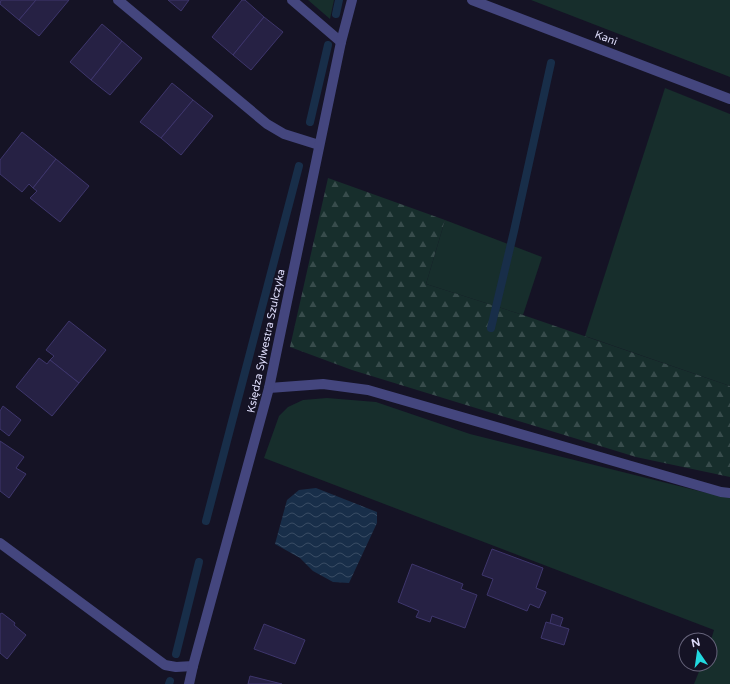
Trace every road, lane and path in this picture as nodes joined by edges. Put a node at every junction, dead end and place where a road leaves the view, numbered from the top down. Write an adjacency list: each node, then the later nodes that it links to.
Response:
1 (118, 0): 7 (street)
2 (292, 0): 5 (street)
3 (352, 0): 5 (street, Księdza Sylwestra Szulczyka)
4 (472, 0): 6 (street, Kani)
5 (341, 42): 7 (street, Księdza Sylwestra Szulczyka)
6 (730, 99)
7 (320, 145): 8 (street, Księdza Sylwestra Szulczyka)
8 (269, 388): 9 (street); 11 (street, Księdza Sylwestra Szulczyka)
9 (730, 493)
10 (0, 543): 11 (street)
11 (193, 666): 12 (street, Księdza Sylwestra Szulczyka)
12 (189, 684)

